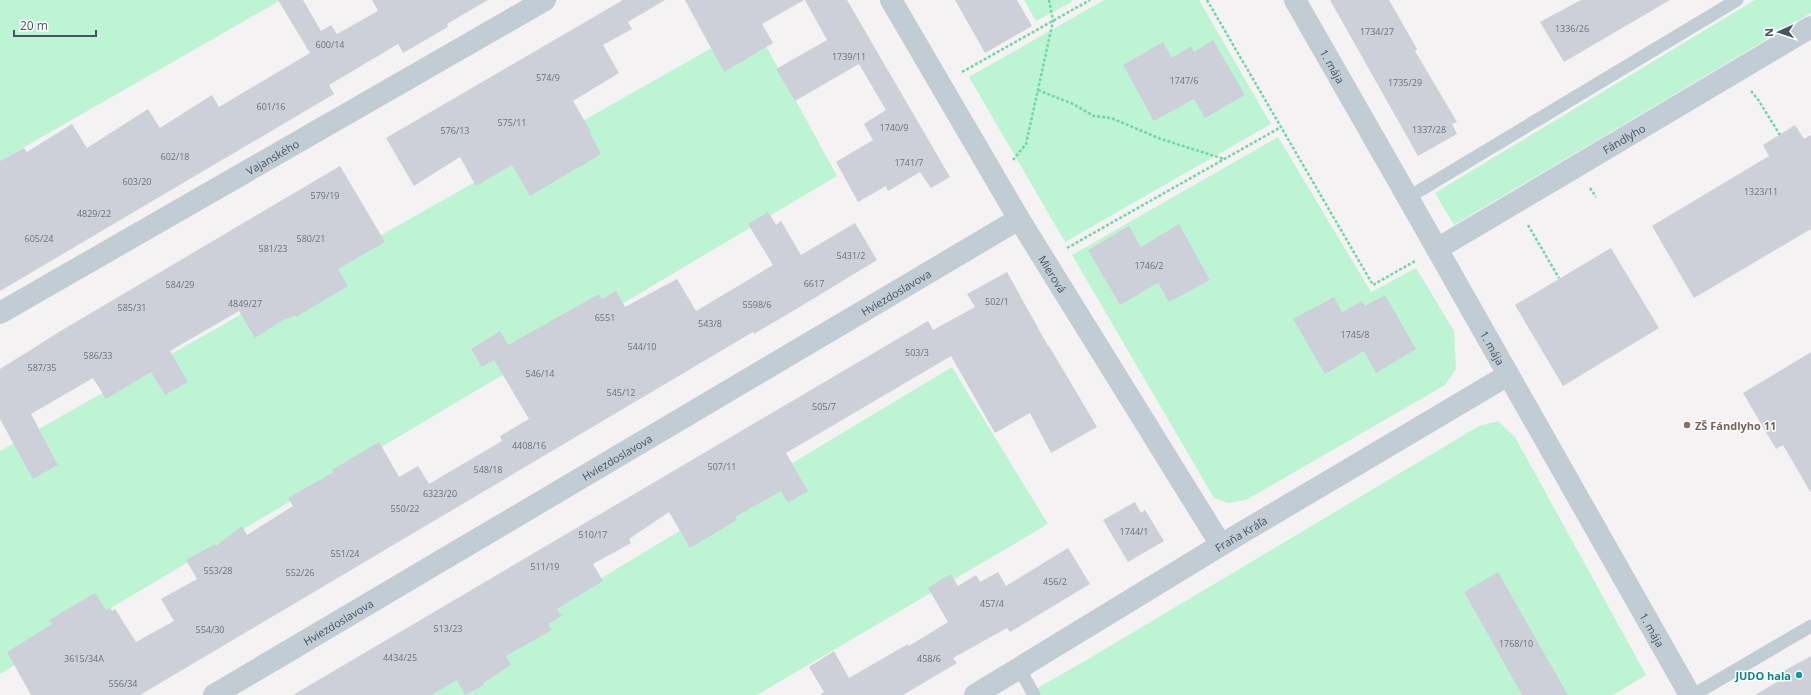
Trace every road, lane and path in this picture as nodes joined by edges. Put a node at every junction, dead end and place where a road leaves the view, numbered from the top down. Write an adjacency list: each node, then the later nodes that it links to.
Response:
1 (545, 0): 27 (street, Vajanského)
2 (891, 0): 12 (street, Mierová)
3 (1049, 0): 10 (path)
4 (1081, 0): 9 (path)
5 (1090, 0): 9 (path)
6 (1207, 0): 15 (path)
7 (1295, 0): 20 (street, 1. mája)
8 (1737, 0): 20 (lane)
9 (1084, 4): 10 (path)
10 (1053, 21): 12 (path); 13 (path)
11 (1811, 27): 25 (street, Fándlyho)
12 (940, 84): 22 (street, Mierová)
13 (1038, 90): 17 (path); 18 (path)
14 (1751, 90): 16 (path)
15 (1281, 127): 17 (path); 25 (path)
16 (1780, 135)
17 (1224, 159): 24 (path)
18 (1010, 164)
19 (1589, 186): 21 (path)
20 (1409, 197): 25 (street, 1. mája)
21 (1596, 197)
22 (1019, 219): 29 (street, Mierová); 32 (street, Hviezdoslavova)
23 (1527, 222): 26 (path)
24 (1062, 252)
25 (1429, 253): 28 (street, 1. mája)
26 (1560, 278)
27 (0, 313)
28 (1508, 376): 29 (street, Fraňa Kráľa); 35 (street, 1. mája)
29 (1221, 545): 31 (street, Fraňa Kráľa)
30 (1811, 626): 35 (lane)
31 (1019, 668): 33 (street, Fraňa Kráľa); 34 (lane)
32 (214, 695)
33 (975, 695)
34 (1034, 695)
35 (1691, 695)

